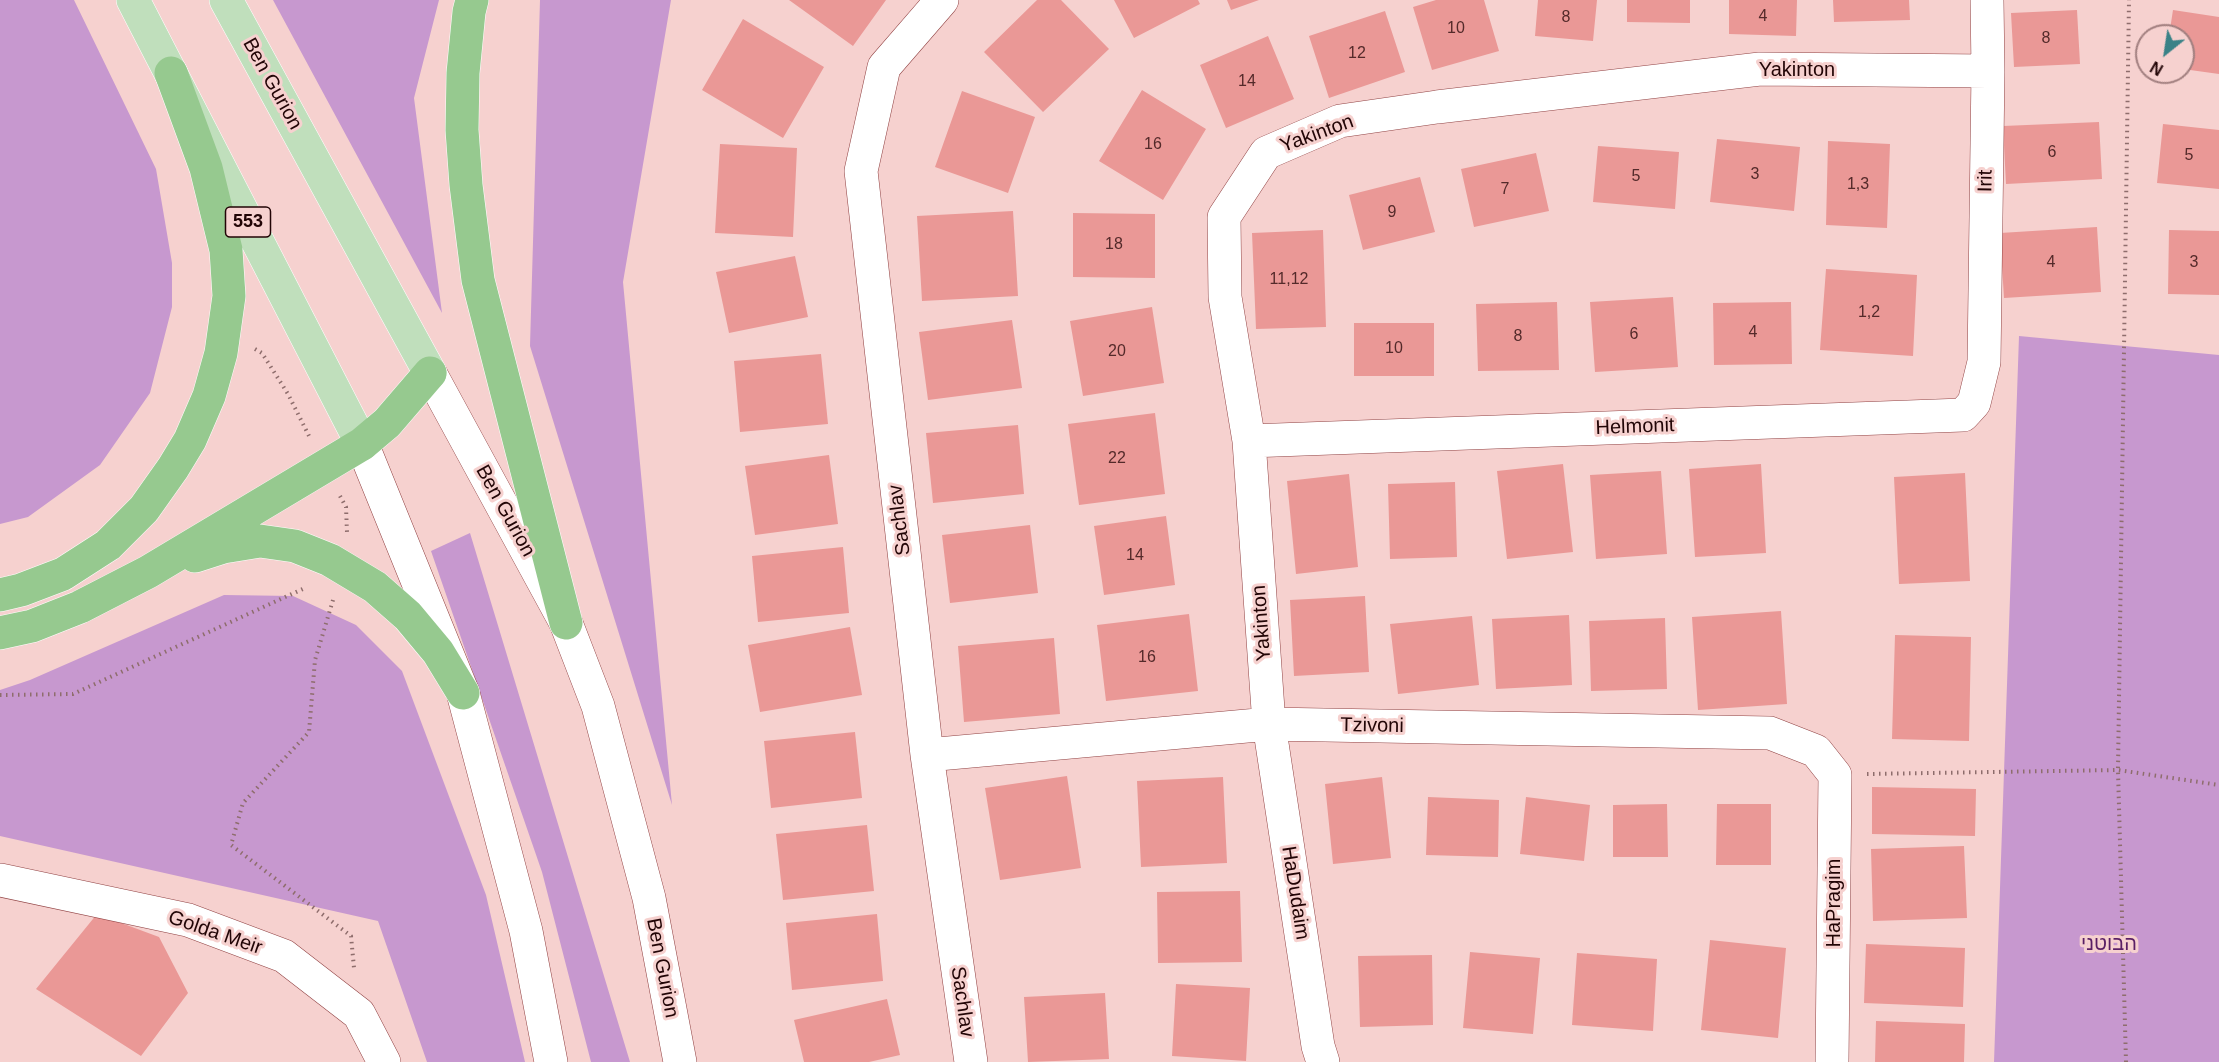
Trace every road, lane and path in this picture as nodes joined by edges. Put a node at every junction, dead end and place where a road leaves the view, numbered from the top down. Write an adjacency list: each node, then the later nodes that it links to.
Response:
1 (133, 0): 8 (main road, 553)
2 (226, 0): 11 (main road, Ben Gurion)
3 (472, 0): 18 (highway)
4 (942, 0): 23 (street, Sachlav)
5 (1987, 0): 7 (street, Irit)
6 (2128, 0): 25 (path)
7 (1988, 71): 10 (street, Irit); 12 (street, Yakinton)
8 (171, 73): 9 (highway); 13 (main road, 553)
9 (223, 334): 14 (path); 17 (highway)
10 (1984, 362): 12 (street, Helmonit)
11 (430, 373): 13 (highway); 18 (street, Ben Gurion)
12 (1249, 441): 22 (street, Yakinton)
13 (362, 444): 14 (highway); 20 (street)
14 (325, 466): 15 (highway); 16 (path)
15 (148, 572): 16 (highway); 19 (highway)
16 (342, 582): 20 (highway); 21 (path); 28 (path)
17 (0, 595)
18 (566, 623): 31 (street, Ben Gurion)
19 (0, 633)
20 (463, 693): 30 (street)
21 (0, 695)
22 (1269, 724): 23 (street, Tzivoni); 24 (street, Tzivoni); 33 (street, HaDudaim)
23 (927, 755): 32 (street, Sachlav)
24 (1825, 763): 25 (path); 34 (street, HaPragim)
25 (2118, 770): 26 (path); 35 (path)
26 (2219, 785)
27 (0, 880): 28 (street, Golda Meir)
28 (358, 1014): 29 (street, Golda Meir)
29 (384, 1062)
30 (551, 1062)
31 (680, 1062)
32 (971, 1062)
33 (1323, 1062)
34 (1832, 1062)
35 (2126, 1062)

